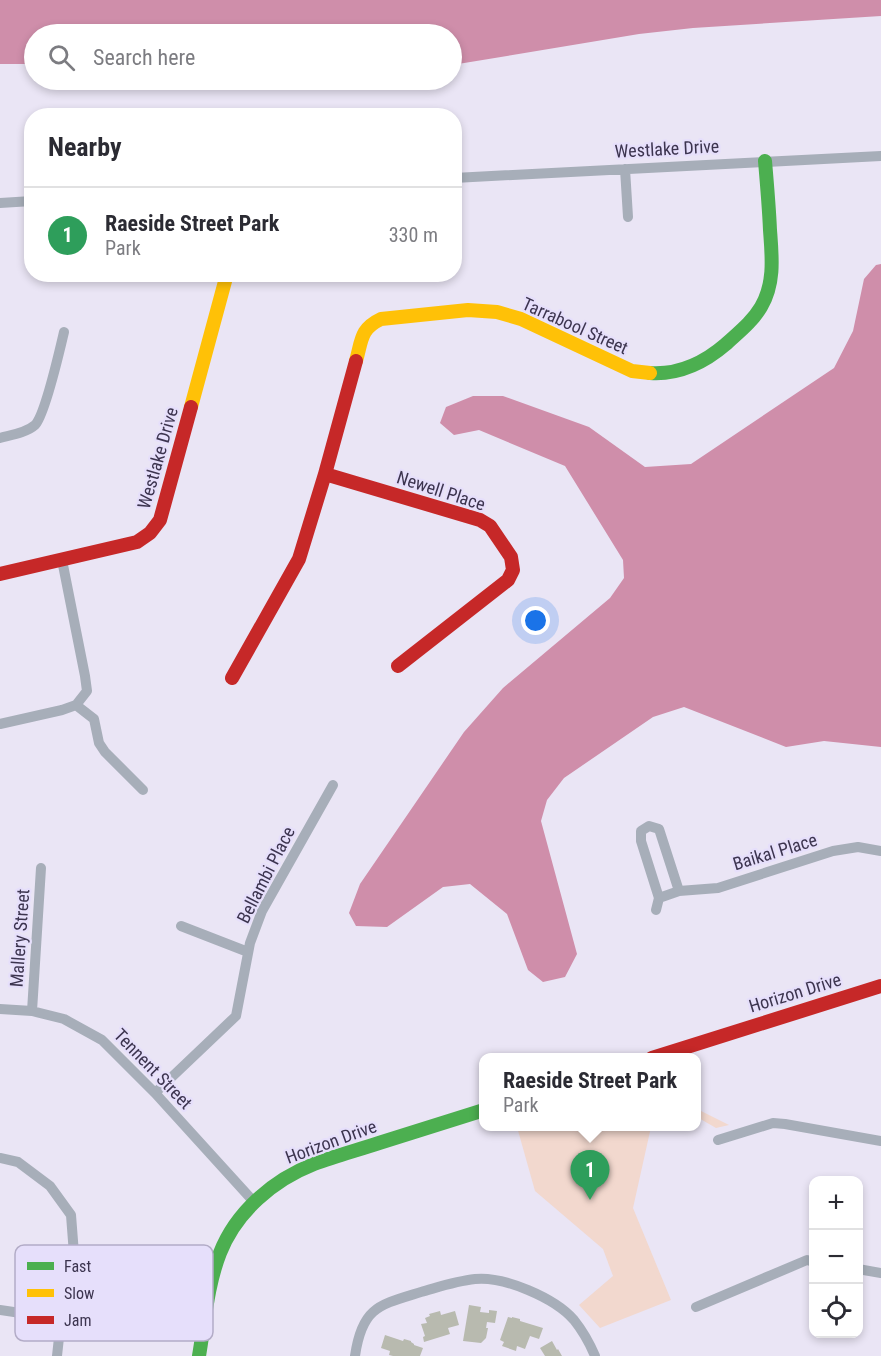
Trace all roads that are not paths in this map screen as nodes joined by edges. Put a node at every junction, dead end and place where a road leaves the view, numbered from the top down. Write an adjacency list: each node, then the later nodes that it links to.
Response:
1 (881, 156): 2 (street, Westlake Drive)
2 (765, 161): 3 (street, Westlake Drive); 11 (street, Tarrabool Street)
3 (625, 169): 4 (street, Westlake Drive); 7 (street)
4 (462, 178)
5 (24, 202): 6 (street)
6 (0, 203)
7 (628, 217)
8 (226, 282): 12 (street, Westlake Drive)
9 (64, 332): 10 (street)
10 (0, 438)
11 (325, 474): 14 (street, Newell Place); 15 (street, Tarrabool Street)
12 (62, 560): 13 (street, Westlake Drive); 16 (street)
13 (0, 574)
14 (398, 666)
15 (232, 678)
16 (76, 705): 17 (street); 19 (street)
17 (0, 724)
18 (333, 785): 26 (street, Bellambi Place)
19 (143, 790)
20 (881, 851): 22 (street, Baikal Place)
21 (41, 868): 29 (street, Mallery Street)
22 (679, 891): 23 (street, Baikal Place); 23 (street)
23 (659, 898): 24 (street)
24 (656, 910)
25 (181, 926): 26 (street)
26 (248, 952): 31 (street, Bellambi Place)
27 (881, 986): 30 (street, Horizon Drive)
28 (0, 1009): 29 (street, Tennent Street)
29 (32, 1011): 31 (street, Tennent Street)
30 (668, 1053)
31 (155, 1093): 36 (street, Tennent Street)
32 (479, 1111): 36 (street, Horizon Drive)
33 (717, 1140): 34 (street)
34 (881, 1141)
35 (0, 1158): 37 (street)
36 (254, 1201): 41 (street, Horizon Drive)
37 (73, 1245)
38 (809, 1261): 42 (street)
39 (863, 1270): 40 (street)
40 (881, 1273)
41 (213, 1277)
42 (696, 1306)
43 (0, 1310): 44 (street)
44 (15, 1312)
45 (59, 1341): 47 (street)
46 (201, 1341): 48 (street, Horizon Drive)
47 (57, 1356)
48 (199, 1356)
49 (356, 1356): 50 (street)
50 (595, 1356)

